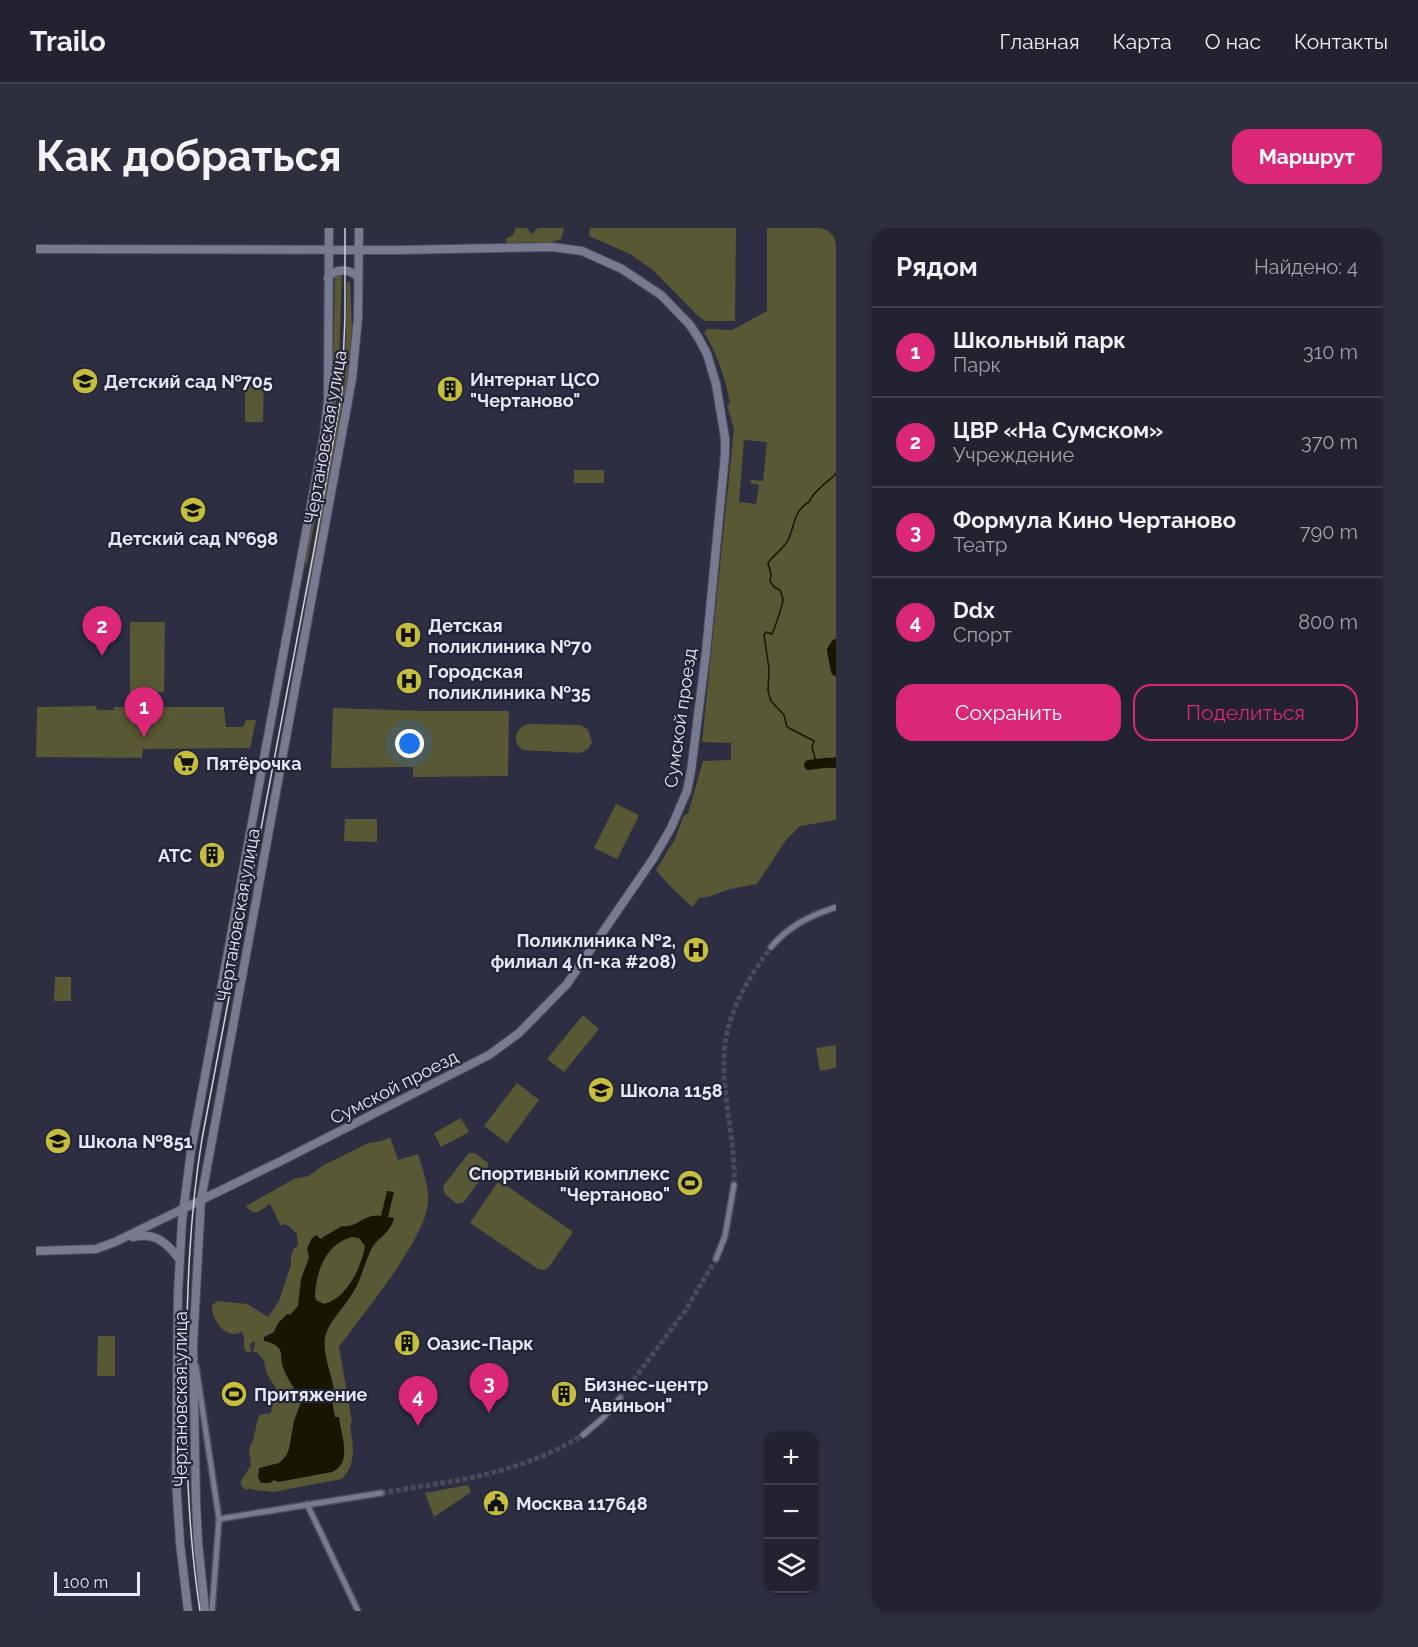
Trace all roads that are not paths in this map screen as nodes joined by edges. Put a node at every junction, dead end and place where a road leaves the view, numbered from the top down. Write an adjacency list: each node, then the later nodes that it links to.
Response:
1 (329, 228): 4 (main road, Чертановская улица)
2 (359, 228): 5 (main road, Чертановская улица)
3 (36, 249): 4 (main road, Сумской проезд)
4 (328, 250): 5 (main road, Сумской проезд); 7 (main road, Чертановская улица)
5 (359, 250): 6 (main road, Чертановская улица); 15 (main road, Сумской проезд)
6 (358, 277): 7 (main road); 9 (main road, Чертановская улица)
7 (328, 278): 8 (main road, Чертановская улица)
8 (271, 719): 9 (main road); 10 (main road, Чертановская улица)
9 (288, 723): 11 (main road, Чертановская улица)
10 (265, 749): 11 (main road); 16 (main road, Чертановская улица)
11 (282, 756): 15 (main road, Чертановская улица)
12 (836, 907): 13 (street)
13 (771, 947)
14 (734, 1185): 19 (street)
15 (201, 1200): 16 (main road, Сумской проезд); 21 (main road, Чертановская улица)
16 (183, 1209): 17 (main road, Сумской проезд); 20 (main road, Чертановская улица)
17 (115, 1242): 18 (main road, Сумской проезд); 20 (main road)
18 (36, 1251)
19 (716, 1259)
20 (180, 1261): 21 (main road, Чертановская улица)
21 (187, 1339): 26 (street); 27 (main road, Чертановская улица); 28 (main road, Чертановская улица)
22 (620, 1398): 23 (street)
23 (583, 1435)
24 (381, 1492): 25 (street)
25 (307, 1504): 26 (street); 30 (street)
26 (219, 1519): 29 (street)
27 (188, 1611)
28 (205, 1611)
29 (212, 1611)
30 (358, 1611)

